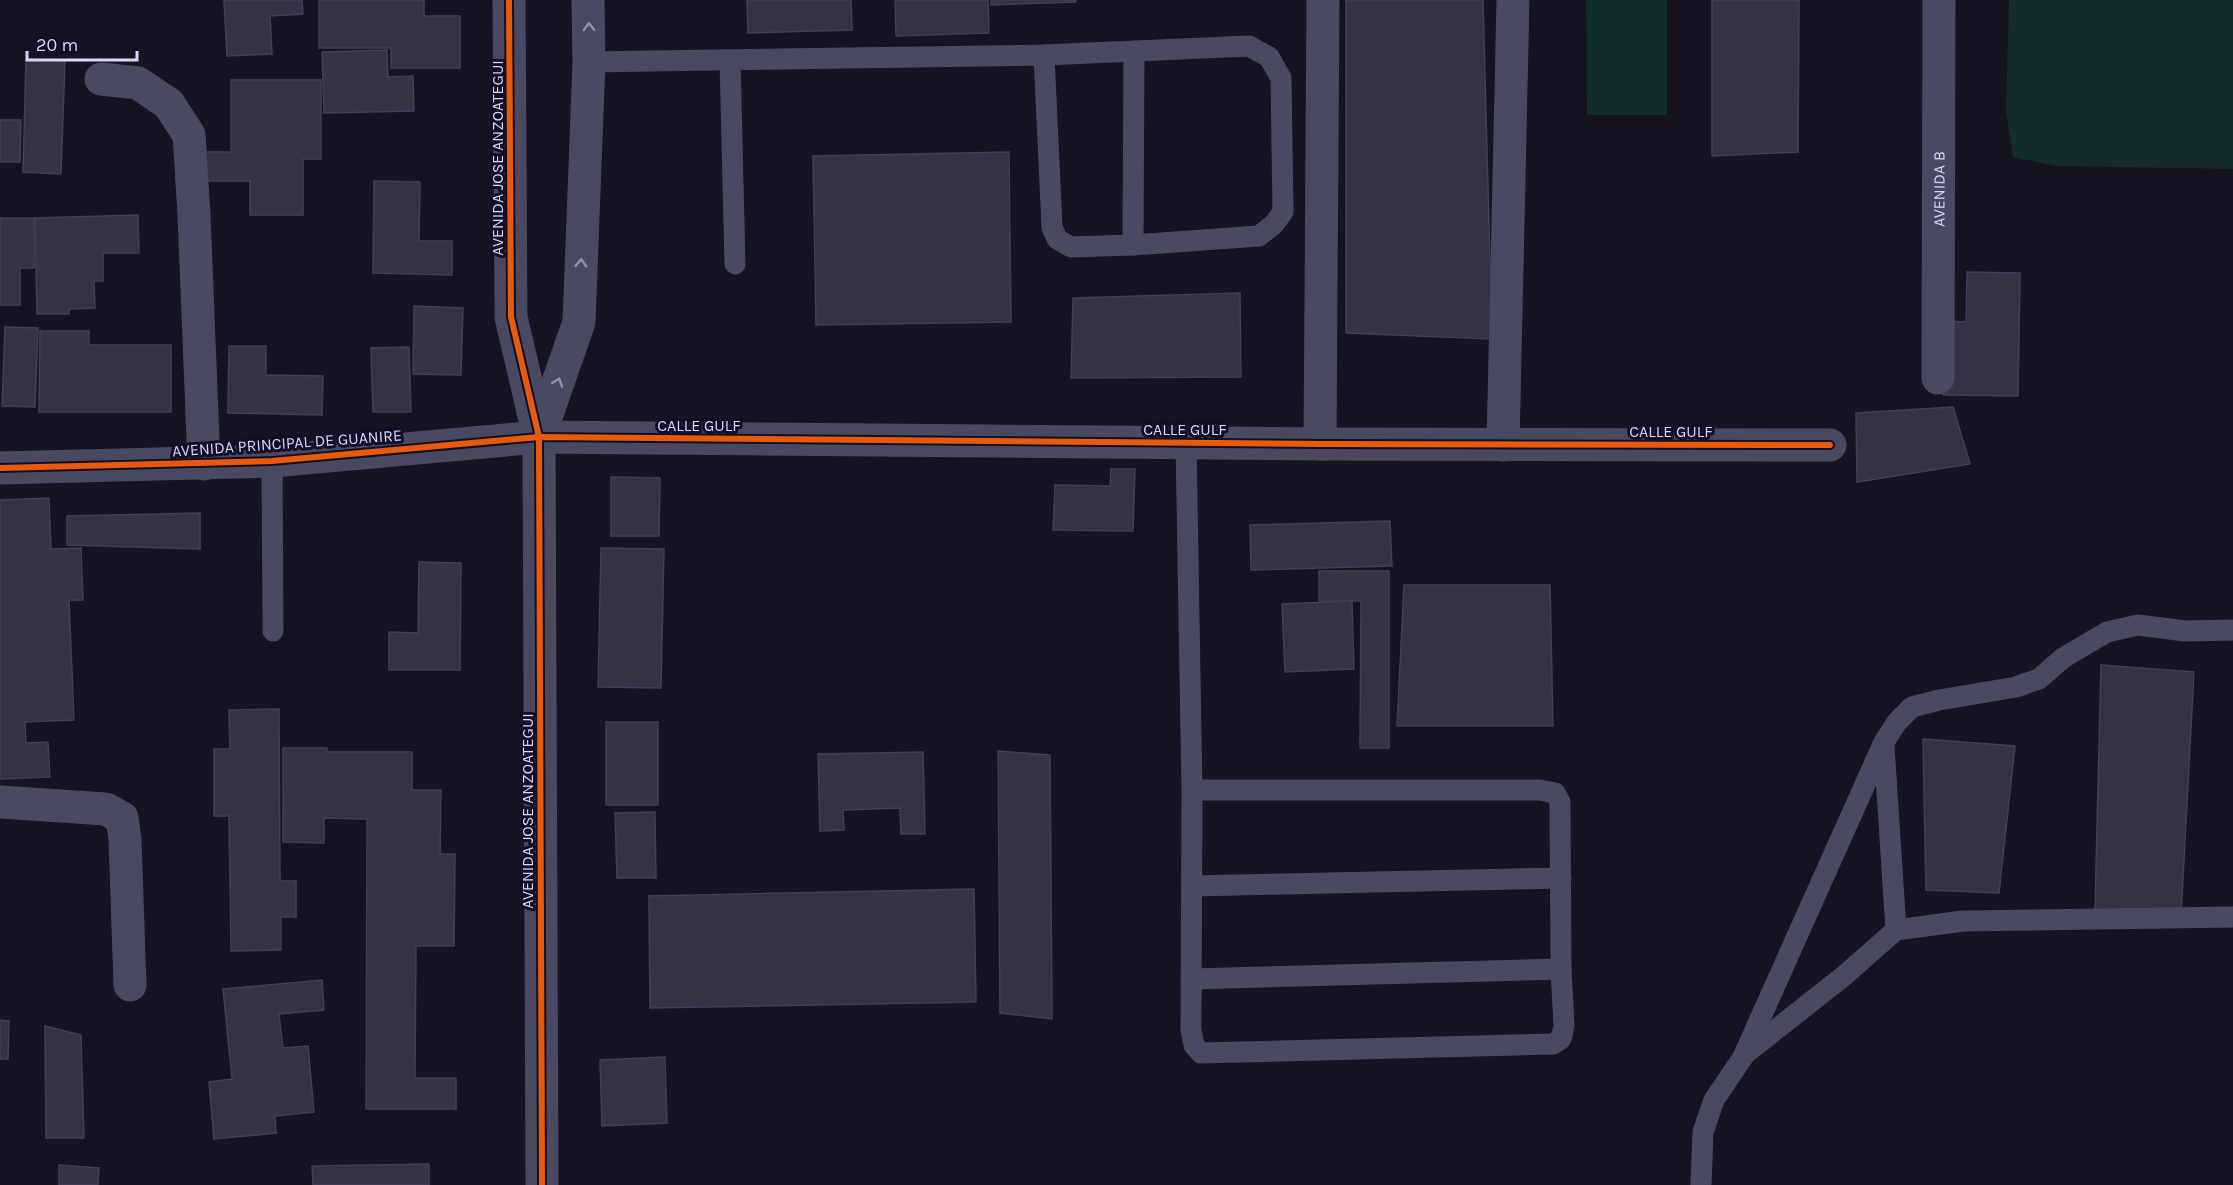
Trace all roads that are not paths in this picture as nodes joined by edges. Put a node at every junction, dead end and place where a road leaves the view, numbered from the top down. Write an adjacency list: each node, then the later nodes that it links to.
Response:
1 (509, 0): 14 (street, AVENIDA JOSE ANZOATEGUI)
2 (588, 0): 9 (street, one-way to 2)
3 (1323, 0): 16 (street)
4 (1513, 0): 17 (street)
5 (1939, 0): 13 (street, AVENIDA B)
6 (1134, 51): 7 (lane); 11 (lane); 11 (lane)
7 (1044, 55): 8 (lane); 11 (lane)
8 (730, 60): 9 (lane); 12 (lane)
9 (589, 62): 14 (street, one-way to 9)
10 (101, 79): 20 (street)
11 (1133, 245)
12 (735, 264)
13 (1938, 378)
14 (539, 437): 15 (street, CALLE GULF); 19 (street, AVENIDA PRINCIPAL DE GUANIRE); 35 (street, AVENIDA JOSE ANZOATEGUI)
15 (1186, 443): 16 (street, CALLE GULF); 25 (lane)
16 (1320, 444): 17 (street, CALLE GULF)
17 (1503, 445): 18 (street, CALLE GULF)
18 (1830, 445)
19 (272, 461): 20 (street, AVENIDA PRINCIPAL DE GUANIRE); 23 (lane)
20 (204, 464): 21 (street, AVENIDA PRINCIPAL DE GUANIRE)
21 (0, 468)
22 (2233, 630): 24 (lane)
23 (273, 631)
24 (1884, 742): 30 (lane); 34 (lane)
25 (1192, 790): 27 (lane); 28 (lane)
26 (0, 802): 33 (street)
27 (1561, 878): 28 (lane); 31 (lane)
28 (1192, 886): 32 (lane)
29 (2233, 917): 30 (lane)
30 (1896, 930): 34 (lane)
31 (1561, 969): 32 (lane); 32 (lane)
32 (1191, 979)
33 (130, 985)
34 (1743, 1057): 36 (lane)
35 (542, 1185)
36 (1701, 1185)

